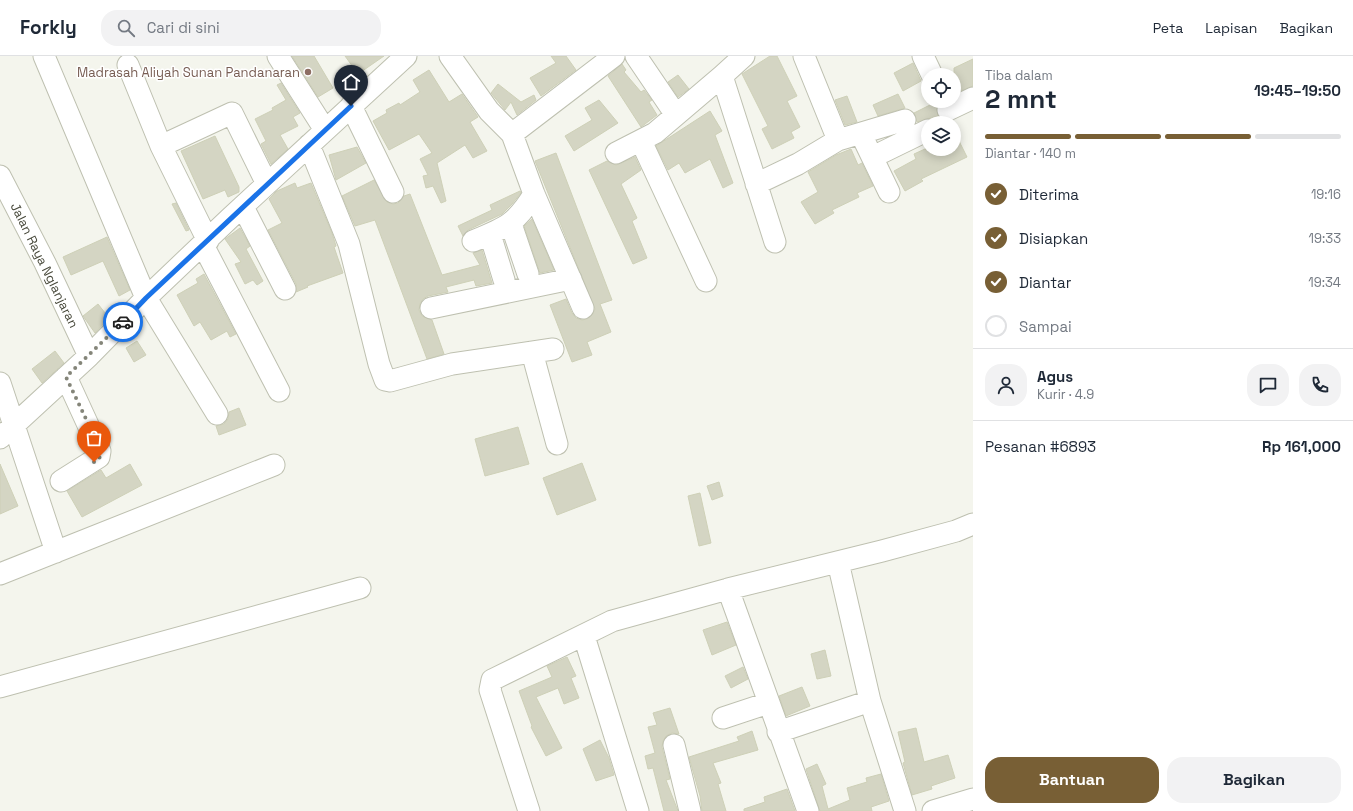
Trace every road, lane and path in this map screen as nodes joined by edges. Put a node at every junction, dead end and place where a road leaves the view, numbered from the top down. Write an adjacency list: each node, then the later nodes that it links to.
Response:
1 (44, 56): 43 (street)
2 (278, 56): 18 (street)
3 (450, 56): 20 (street)
4 (614, 56): 20 (street)
5 (636, 56): 16 (street)
6 (744, 56): 12 (street)
7 (804, 56): 23 (street)
8 (923, 56): 11 (street)
9 (395, 60): 14 (street)
10 (128, 65): 25 (street)
11 (929, 68)
12 (722, 76): 16 (street); 30 (street)
13 (973, 98): 15 (street)
14 (351, 106): 18 (street); 31 (street)
15 (945, 111)
16 (676, 115): 22 (street)
17 (905, 120): 21 (street)
18 (326, 130): 24 (street)
19 (921, 133): 26 (street)
20 (512, 134): 33 (street)
21 (861, 134): 23 (street); 32 (street)
22 (641, 140): 27 (street); 41 (street)
23 (838, 140): 30 (street)
24 (309, 145): 29 (street); 47 (street)
25 (161, 146): 29 (street); 37 (street)
26 (883, 152)
27 (616, 153)
28 (0, 176): 48 (street, Jalan Raya Nglanjaran)
29 (267, 184): 34 (street)
30 (756, 184): 36 (street)
31 (393, 192)
32 (889, 192)
33 (534, 194): 35 (street); 39 (street)
34 (243, 206): 37 (street); 42 (street)
35 (511, 224): 38 (street); 40 (street)
36 (775, 242)
37 (206, 243): 43 (street); 51 (street)
38 (528, 274)
39 (571, 279): 44 (street); 45 (street)
40 (504, 280)
41 (706, 281)
42 (285, 288)
43 (146, 298): 48 (street); 52 (street)
44 (431, 308)
45 (582, 308)
46 (553, 349): 47 (street)
47 (532, 352): 54 (street)
48 (89, 356): 49 (street)
49 (66, 377): 53 (street); 56 (street)
50 (0, 383): 53 (street)
51 (278, 391)
52 (217, 414)
53 (6, 432): 58 (street)
54 (557, 444)
55 (274, 465): 58 (street)
56 (61, 482)
57 (973, 524): 59 (street)
58 (56, 552): 60 (street)
59 (838, 562): 62 (street); 65 (street)
60 (0, 574)
61 (360, 588): 64 (street)
62 (728, 589): 63 (street); 66 (street)
63 (584, 636): 71 (street); 72 (street)
64 (0, 687)
65 (870, 701): 68 (street); 75 (street)
66 (768, 703): 67 (street); 68 (street)
67 (723, 718)
68 (778, 732): 74 (street)
69 (674, 745): 73 (street)
70 (973, 800): 76 (street)
71 (529, 811)
72 (638, 811)
73 (690, 811)
74 (808, 811)
75 (905, 811)
76 (933, 811)

